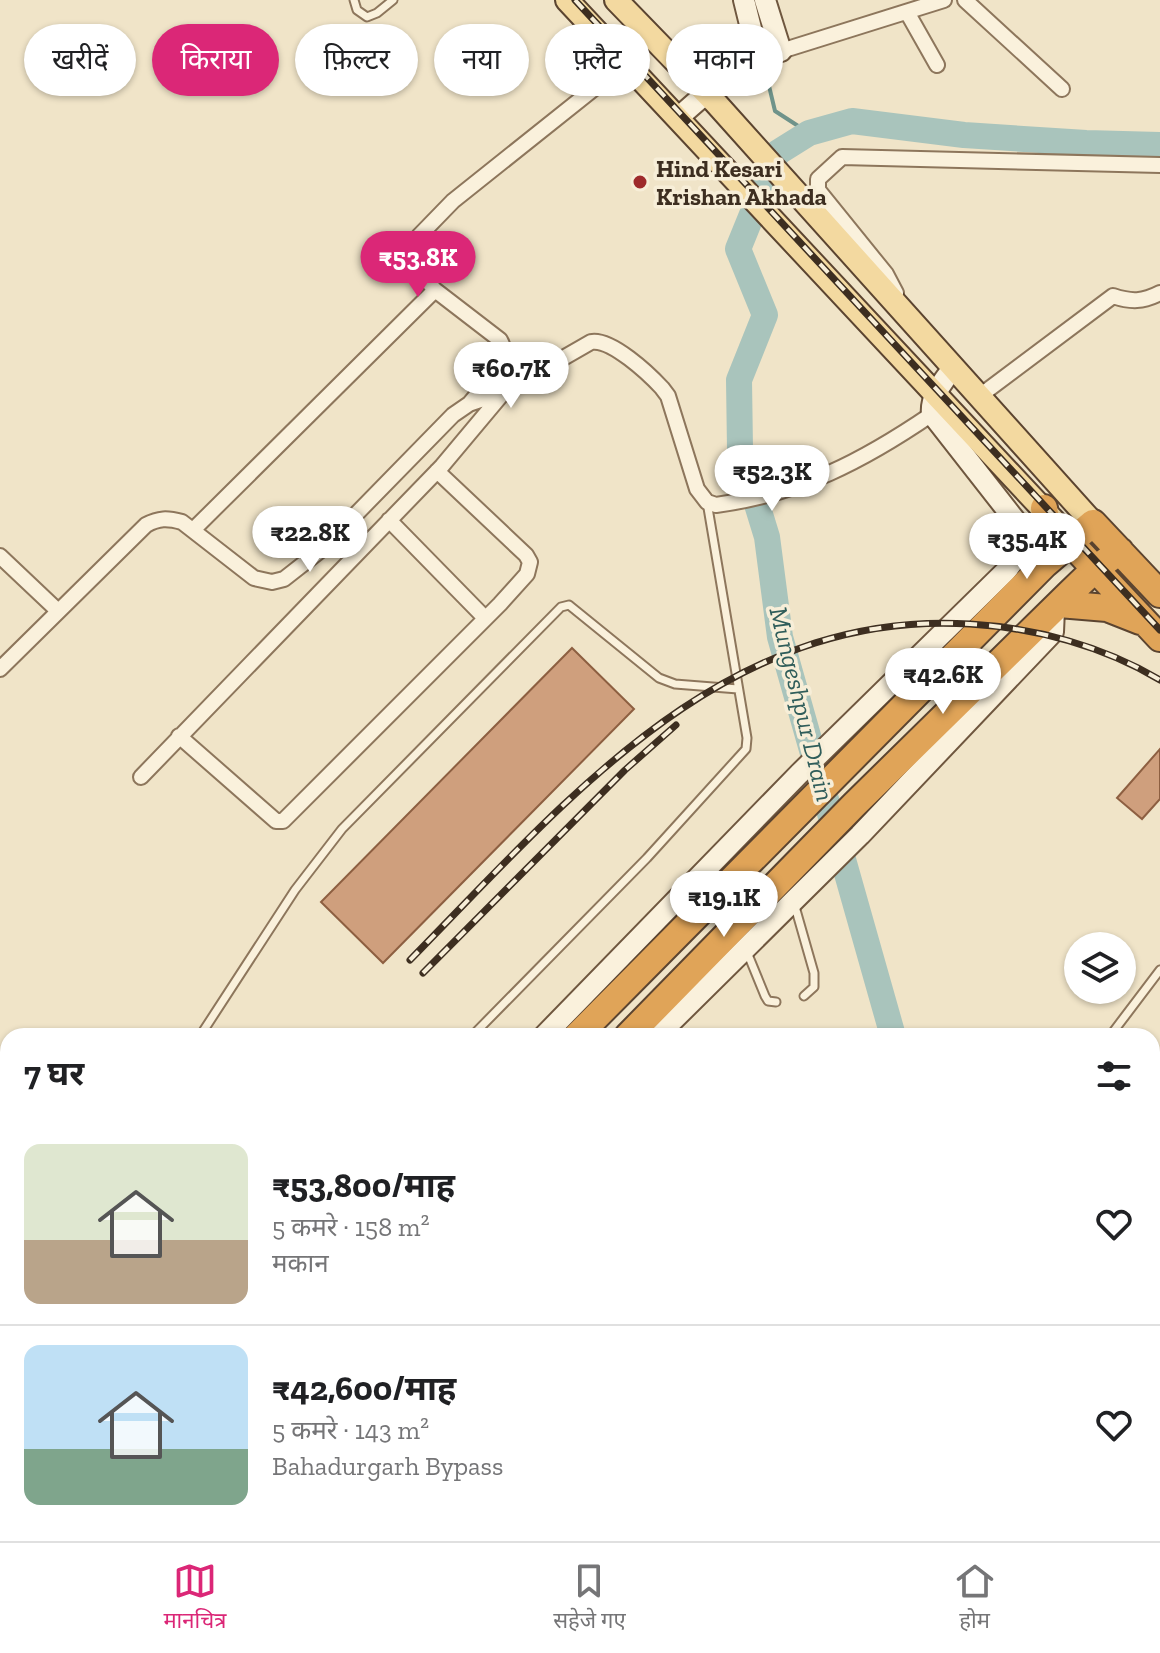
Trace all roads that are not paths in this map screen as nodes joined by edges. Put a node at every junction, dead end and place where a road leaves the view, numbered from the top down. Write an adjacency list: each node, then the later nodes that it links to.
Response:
1 (354, 0): 2 (lane)
2 (393, 0)
3 (567, 0): 10 (main road)
4 (616, 0): 18 (main road)
5 (744, 0): 11 (main road)
6 (765, 0): 12 (main road)
7 (944, 0): 9 (street)
8 (965, 0): 16 (street)
9 (907, 12): 13 (street); 14 (street)
10 (589, 24)
11 (756, 24)
12 (768, 24)
13 (783, 50)
14 (937, 65)
15 (650, 88): 19 (main road)
16 (1062, 89)
17 (585, 96): 21 (street)
18 (710, 97): 19 (main road); 23 (main road)
19 (680, 120): 28 (main road)
20 (1160, 165): 23 (street)
21 (435, 290): 27 (street); 34 (street)
22 (1160, 293): 26 (street)
23 (906, 313): 24 (main road)
24 (953, 368): 26 (main road); 28 (main road)
25 (504, 392): 27 (street); 29 (street); 30 (street)
26 (981, 395): 33 (main road)
27 (469, 404): 34 (street)
28 (934, 404): 30 (street); 31 (main road); 56 (main road)
29 (437, 471): 32 (street); 43 (street)
30 (707, 502): 46 (lane)
31 (1044, 508): 35 (main road); 38 (highway)
32 (389, 520): 43 (street); 47 (street)
33 (1093, 523): 35 (highway); 36 (highway)
34 (193, 530): 42 (street)
35 (1069, 541): 38 (highway); 39 (highway)
36 (1120, 551): 39 (highway); 40 (highway)
37 (0, 556): 42 (street)
38 (1045, 564): 57 (highway)
39 (1095, 569): 41 (highway); 44 (highway)
40 (1157, 591)
41 (1056, 606): 44 (highway); 49 (main road); 58 (highway)
42 (57, 610): 45 (street)
43 (485, 618): 47 (street)
44 (1153, 631)
45 (0, 669)
46 (738, 689): 54 (lane); 55 (lane)
47 (179, 736): 48 (street)
48 (141, 777)
49 (793, 901): 50 (main road); 52 (lane)
50 (745, 948): 53 (lane); 59 (main road)
51 (1160, 970): 60 (lane)
52 (804, 996)
53 (776, 1002)
54 (205, 1028)
55 (480, 1028)
56 (552, 1028)
57 (585, 1028)
58 (636, 1028)
59 (665, 1028)
60 (1116, 1028)

